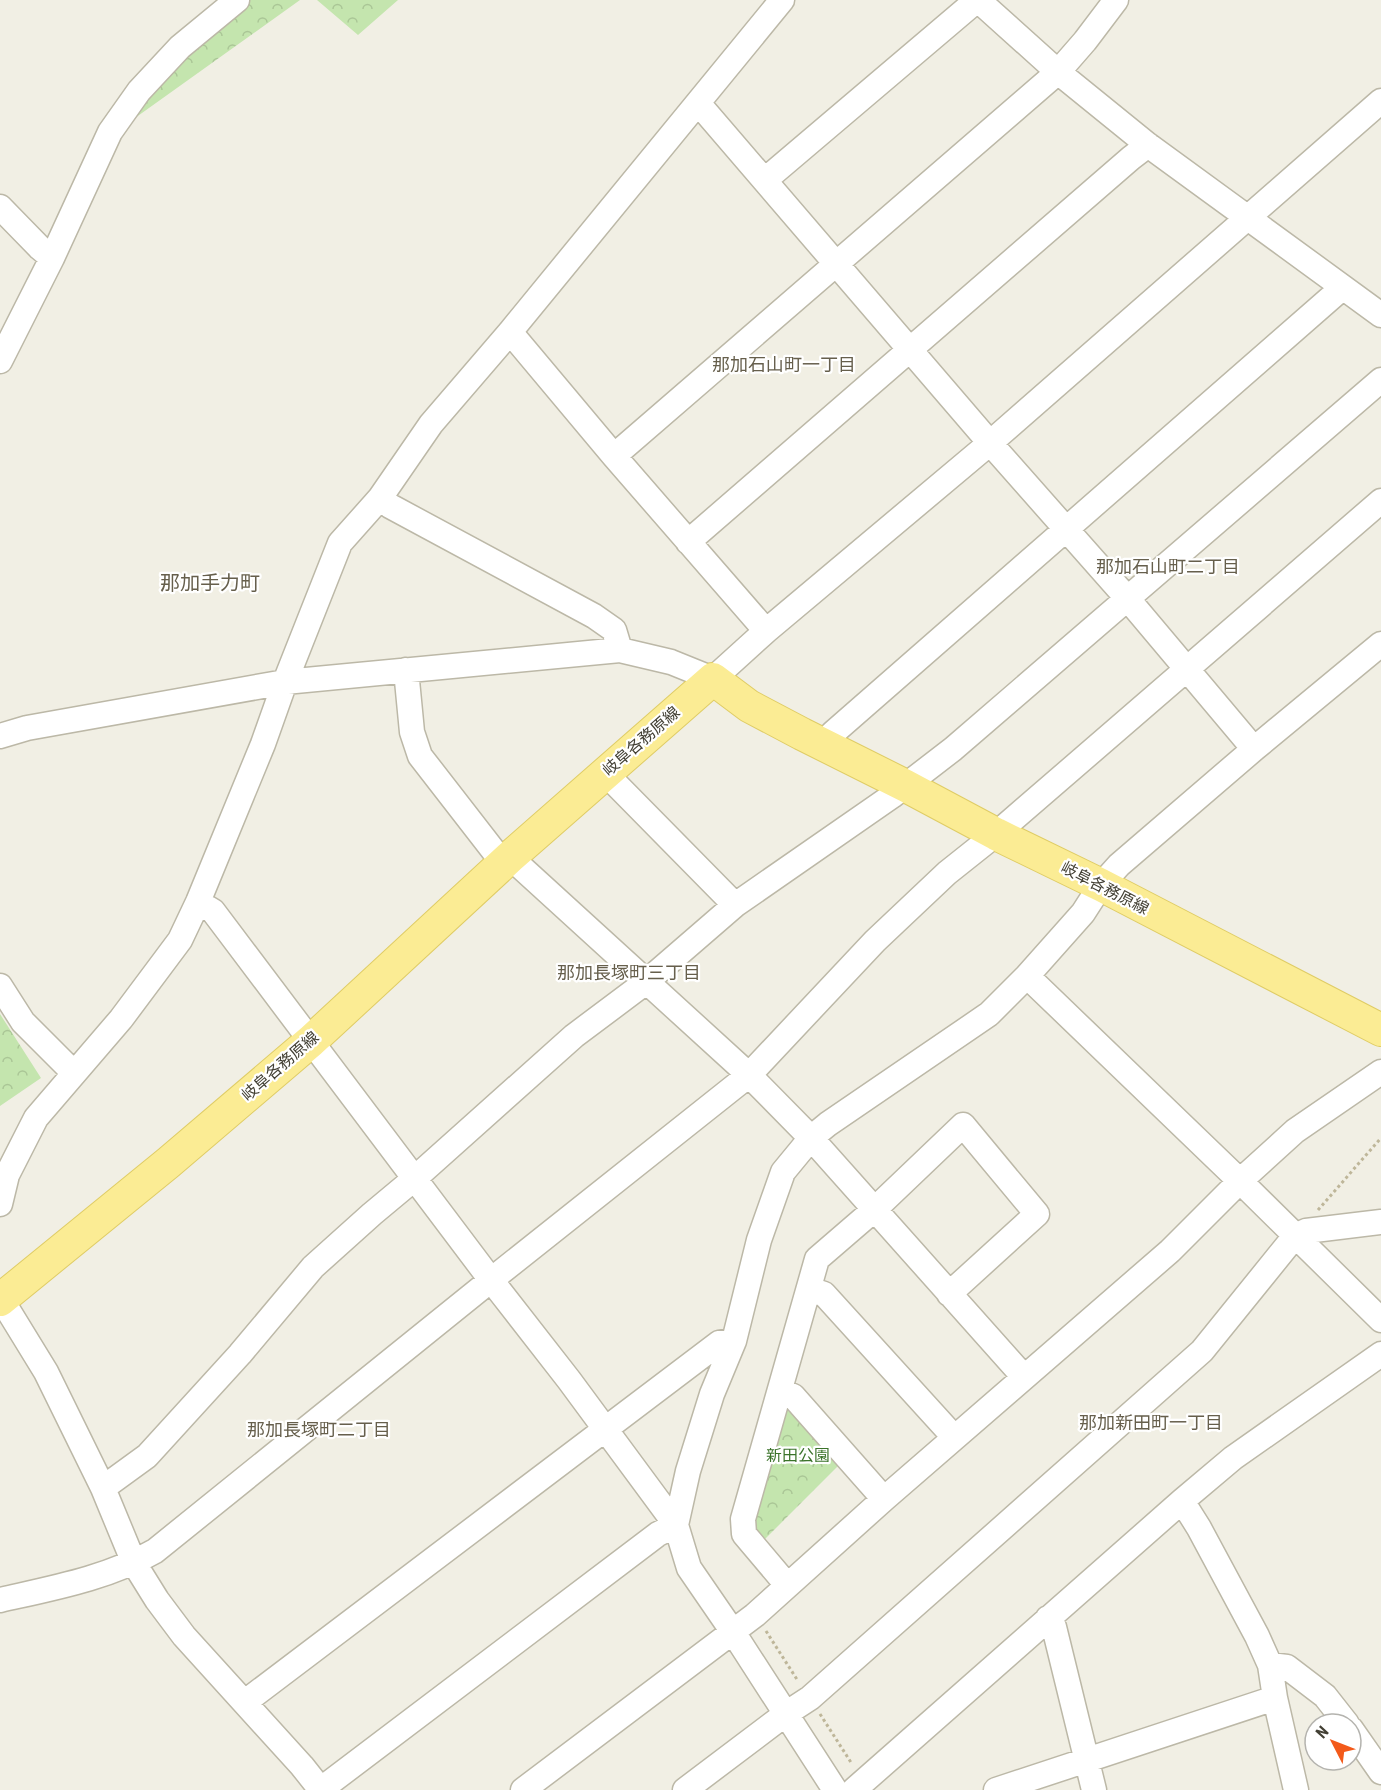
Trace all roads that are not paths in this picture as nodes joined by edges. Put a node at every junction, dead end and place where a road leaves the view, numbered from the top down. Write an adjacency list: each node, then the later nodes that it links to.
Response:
1 (237, 0): 12 (street)
2 (782, 0): 7 (street)
3 (977, 0): 5 (street); 9 (street)
4 (1116, 0): 5 (street)
5 (1058, 72): 8 (street); 13 (street)
6 (1381, 101): 11 (street)
7 (698, 103): 9 (street); 16 (street)
8 (1148, 145): 11 (street); 17 (street)
9 (765, 180): 13 (street)
10 (0, 207): 12 (street)
11 (1247, 218): 14 (street); 20 (street)
12 (52, 258): 18 (street)
13 (837, 264): 17 (street); 21 (street)
14 (1342, 288): 15 (street); 24 (street)
15 (1381, 315)
16 (510, 332): 21 (street); 22 (street)
17 (910, 348): 20 (street); 25 (street)
18 (0, 361)
19 (1381, 380): 26 (street)
20 (990, 442): 24 (street); 27 (street)
21 (614, 456): 25 (street)
22 (381, 498): 29 (street); 33 (street)
23 (1381, 501): 30 (street)
24 (1065, 528): 26 (street); 35 (street)
25 (688, 542): 27 (street)
26 (1127, 598): 30 (street); 38 (street)
27 (766, 632): 32 (street)
28 (1381, 644): 36 (street)
29 (620, 650): 31 (street); 32 (street)
30 (1188, 669): 36 (street); 39 (street)
31 (406, 670): 33 (street); 40 (street)
32 (713, 679): 35 (main road, 岐阜各務原線); 37 (main road, 岐阜各務原線)
33 (285, 682): 34 (street); 42 (street)
34 (0, 736)
35 (823, 745): 38 (main road, 岐阜各務原線)
36 (1254, 749): 41 (street)
37 (605, 773): 40 (main road, 岐阜各務原線); 43 (street)
38 (906, 786): 39 (main road, 岐阜各務原線); 43 (street)
39 (996, 834): 41 (main road, 岐阜各務原線); 51 (street)
40 (506, 860): 45 (street); 48 (main road, 岐阜各務原線)
41 (1101, 885): 44 (street); 47 (main road, 岐阜各務原線)
42 (198, 902): 48 (street); 50 (street)
43 (735, 905): 45 (street)
44 (1027, 976): 52 (street); 54 (street)
45 (646, 982): 51 (street); 53 (street)
46 (0, 986): 50 (street)
47 (1381, 1030)
48 (311, 1041): 53 (street); 62 (main road, 岐阜各務原線)
49 (1381, 1072): 54 (street)
50 (74, 1073): 55 (street)
51 (749, 1075): 52 (street); 59 (street)
52 (811, 1138): 56 (street); 64 (street)
53 (414, 1179): 59 (street); 70 (street)
54 (1240, 1181): 58 (street); 66 (street)
55 (0, 1204)
56 (875, 1209): 60 (street); 61 (street); 61 (street)
57 (1381, 1222): 58 (street)
58 (1295, 1236): 63 (street); 83 (street)
59 (491, 1280): 68 (street); 74 (street)
60 (809, 1289): 67 (street); 69 (street)
61 (949, 1294): 66 (street)
62 (0, 1299): 70 (street)
63 (1381, 1320)
64 (734, 1341): 68 (street); 73 (street)
65 (1381, 1354): 72 (street)
66 (1024, 1377): 69 (street)
67 (780, 1391): 71 (street); 75 (street)
68 (605, 1430): 73 (street); 81 (street)
69 (954, 1437): 71 (street)
70 (103, 1488): 74 (street)
71 (884, 1499): 75 (street)
72 (1182, 1501): 77 (street); 79 (street)
73 (676, 1526): 78 (street); 87 (street)
74 (134, 1563): 76 (street); 81 (street)
75 (787, 1585): 78 (street)
76 (0, 1600)
77 (1048, 1618): 85 (street); 91 (street)
78 (733, 1632): 83 (street); 88 (street)
79 (1270, 1665): 80 (street); 82 (street)
80 (1275, 1698): 85 (street); 94 (street)
81 (245, 1702): 87 (street)
82 (1338, 1712)
83 (787, 1713): 89 (street); 90 (street)
84 (1363, 1746): 86 (street)
85 (1088, 1760): 92 (street); 93 (street)
86 (1381, 1772)
87 (320, 1790)
88 (523, 1790)
89 (685, 1790)
90 (835, 1790)
91 (854, 1790)
92 (996, 1790)
93 (1094, 1790)
94 (1296, 1790)

